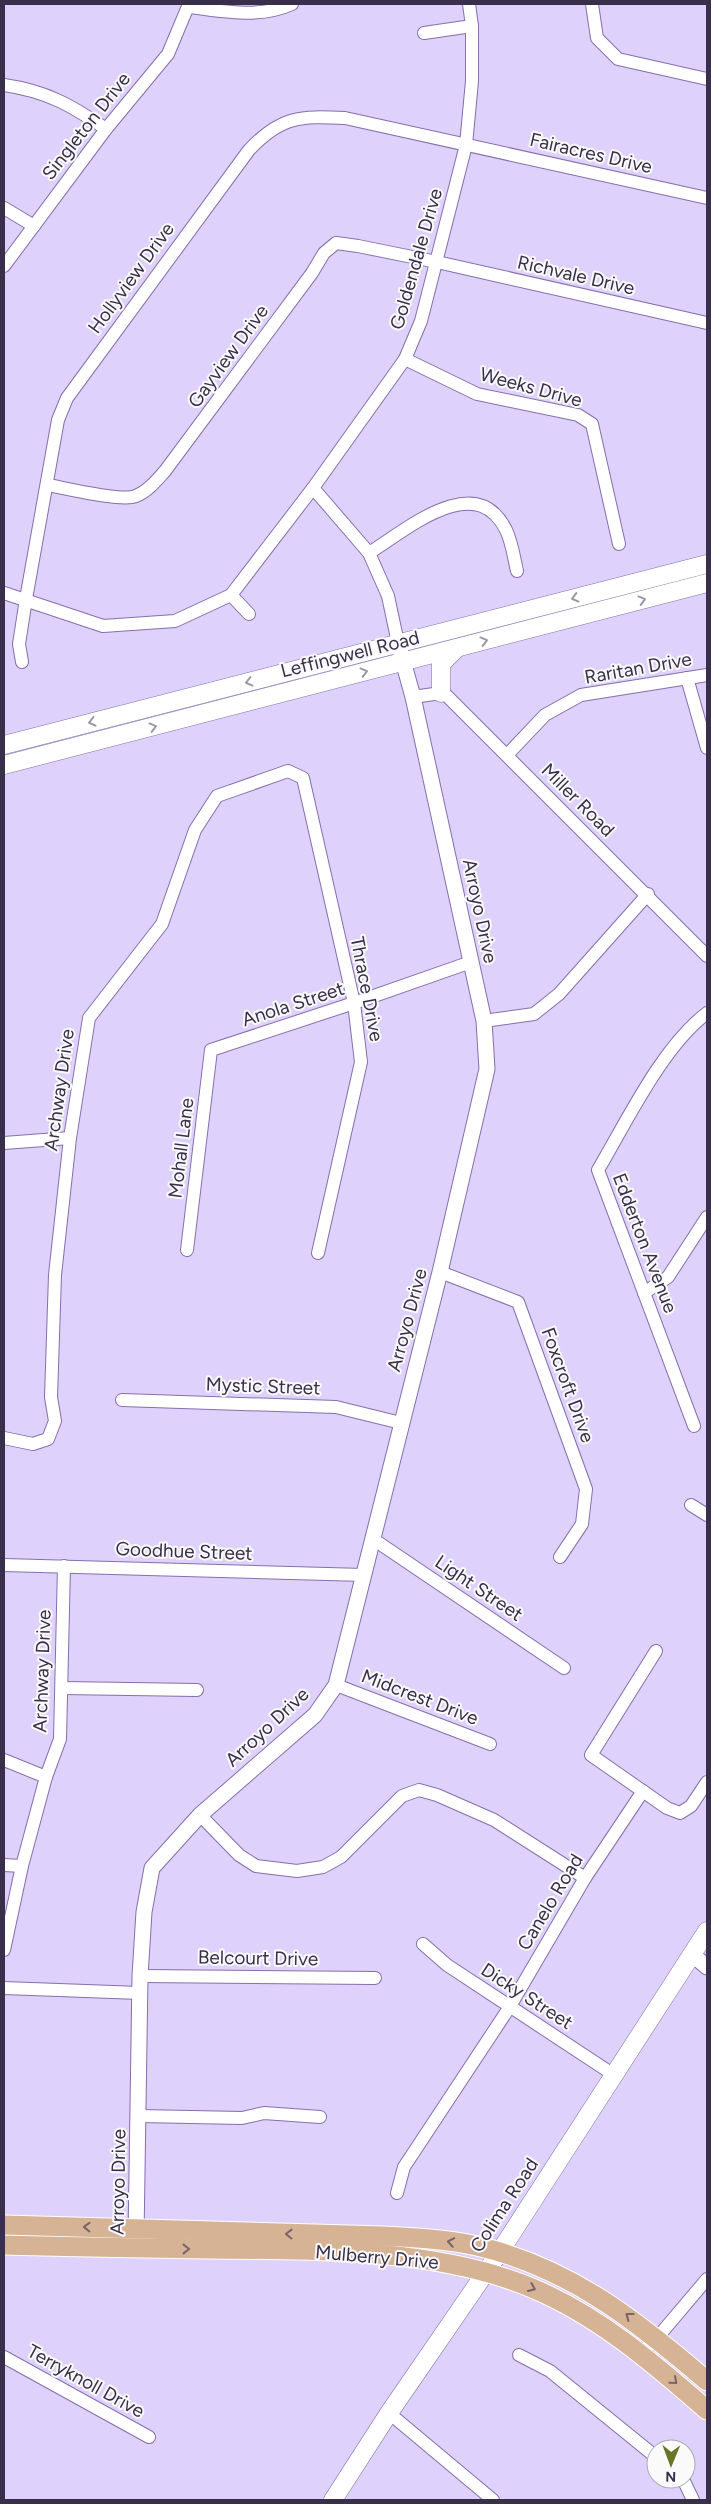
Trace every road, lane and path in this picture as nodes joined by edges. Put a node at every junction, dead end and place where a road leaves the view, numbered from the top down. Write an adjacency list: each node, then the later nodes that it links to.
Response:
1 (292, 4): 4 (street)
2 (469, 4): 5 (street, Goldendale Drive)
3 (592, 4): 7 (street)
4 (189, 5): 9 (street, Singleton Drive)
5 (472, 26): 6 (street); 10 (street, Goldendale Drive)
6 (424, 33)
7 (707, 79)
8 (4, 85): 9 (street)
9 (106, 129): 13 (street, Singleton Drive)
10 (466, 145): 11 (street, Fairacres Drive); 14 (street, Goldendale Drive); 18 (street, Hollyview Drive)
11 (707, 198)
12 (4, 208): 13 (street)
13 (34, 226): 15 (street, Singleton Drive)
14 (438, 262): 16 (street, Richvale Drive); 17 (street, Goldendale Drive); 18 (street, Gayview Drive)
15 (4, 266)
16 (707, 323)
17 (405, 359): 19 (street, Goldendale Drive); 20 (street, Weeks Drive)
18 (48, 485): 27 (street, Hollyview Drive)
19 (313, 488): 21 (street, Arroyo Drive); 26 (street, Goldendale Drive)
20 (619, 544)
21 (369, 553): 23 (street); 29 (street, Arroyo Drive)
22 (707, 564): 29 (main road, Leffingwell Road, one-way to 29)
23 (518, 571)
24 (707, 583): 30 (main road, Leffingwell Road, one-way to 24)
25 (4, 593): 27 (street)
26 (231, 595): 27 (street, Goldendale Drive); 28 (street)
27 (26, 599): 31 (street, Hollyview Drive)
28 (249, 614)
29 (398, 643): 32 (street, Arroyo Drive); 37 (main road, Leffingwell Road, one-way to 37)
30 (458, 648): 32 (main road, Leffingwell Road); 35 (main road)
31 (22, 662)
32 (403, 662): 36 (street, Arroyo Drive); 40 (main road, Leffingwell Road, one-way to 32)
33 (707, 675): 34 (street, Raritan Drive)
34 (687, 678): 38 (street); 39 (street, Raritan Drive)
35 (441, 693): 36 (street); 39 (street, Miller Road)
36 (413, 698): 44 (street, Arroyo Drive)
37 (4, 745)
38 (707, 748)
39 (507, 756): 42 (street, Miller Road)
40 (4, 765)
41 (288, 771): 45 (street, Thrace Drive); 49 (street, Archway Drive)
42 (648, 894): 43 (street, Miller Road); 47 (street)
43 (707, 956)
44 (470, 962): 45 (street, Anola Street); 47 (street, Arroyo Drive)
45 (354, 1003): 48 (street, Anola Street); 53 (street, Thrace Drive)
46 (707, 1013): 55 (street, Edderton Avenue)
47 (484, 1021): 54 (street, Arroyo Drive)
48 (212, 1050): 52 (street, Mohall Lane)
49 (70, 1138): 50 (street); 59 (street, Archway Drive)
50 (4, 1143)
51 (707, 1217): 55 (street)
52 (187, 1250)
53 (318, 1253)
54 (440, 1272): 57 (street, Arroyo Drive); 63 (street, Foxcroft Drive)
55 (644, 1293): 58 (street, Edderton Avenue)
56 (122, 1400): 57 (street, Mystic Street)
57 (401, 1423): 62 (street, Arroyo Drive)
58 (694, 1426)
59 (4, 1438)
60 (690, 1505): 61 (street)
61 (707, 1515)
62 (373, 1539): 66 (street, Arroyo Drive); 68 (street, Light Street)
63 (560, 1557)
64 (4, 1565): 65 (street, Goodhue Street)
65 (64, 1566): 66 (street, Goodhue Street); 70 (street, Archway Drive)
66 (364, 1575): 69 (street, Arroyo Drive)
67 (656, 1651): 76 (street)
68 (564, 1668)
69 (336, 1685): 72 (street, Midcrest Drive); 77 (street, Arroyo Drive)
70 (62, 1688): 71 (street); 74 (street, Archway Drive)
71 (197, 1690)
72 (490, 1744)
73 (4, 1760): 74 (street)
74 (46, 1777): 79 (street, Archway Drive)
75 (707, 1782): 76 (street)
76 (643, 1791): 80 (street, Canelo Road)
77 (200, 1815): 80 (street); 86 (street, Arroyo Drive)
78 (4, 1865): 79 (street)
79 (22, 1866): 83 (street, Archway Drive)
80 (586, 1878): 90 (street, Canelo Road)
81 (707, 1931): 84 (main road, Colima Road)
82 (423, 1944): 90 (street, Dicky Street)
83 (4, 1950)
84 (693, 1955): 85 (street); 91 (main road, Colima Road)
85 (707, 1967)
86 (140, 1976): 87 (street, Belcourt Drive); 89 (street, Arroyo Drive)
87 (375, 1978)
88 (4, 1988): 89 (street)
89 (140, 1993): 92 (street, Arroyo Drive)
90 (509, 2008): 91 (street, Dicky Street); 94 (street, Canelo Road)
91 (614, 2075): 99 (main road, Colima Road)
92 (139, 2116): 93 (street, Arroyo Drive); 96 (street, Arroyo Drive)
93 (320, 2117)
94 (397, 2193)
95 (4, 2225): 96 (main road, Mulberry Drive, one-way to 95)
96 (136, 2229): 98 (street, Arroyo Drive); 99 (main road, Mulberry Drive, one-way to 96)
97 (4, 2245): 98 (main road, Mulberry Drive)
98 (137, 2248): 100 (main road, Mulberry Drive, one-way to 100)
99 (499, 2253): 100 (main road, Colima Road); 102 (main road, Mulberry Drive, one-way to 99)
100 (486, 2271): 103 (main road, Mulberry Drive, one-way to 103); 108 (main road, Colima Road)
101 (707, 2279): 102 (street)
102 (658, 2338): 103 (street); 106 (main road, Mulberry Drive)
103 (641, 2353): 107 (main road, Mulberry Drive, one-way to 107)
104 (519, 2355): 110 (street)
105 (4, 2357): 109 (street, Terryknoll Drive)
106 (707, 2381)
107 (707, 2410)
108 (389, 2413): 111 (main road, Colima Road); 112 (street)
109 (149, 2437)
110 (646, 2449)
111 (337, 2499)
112 (493, 2500)

